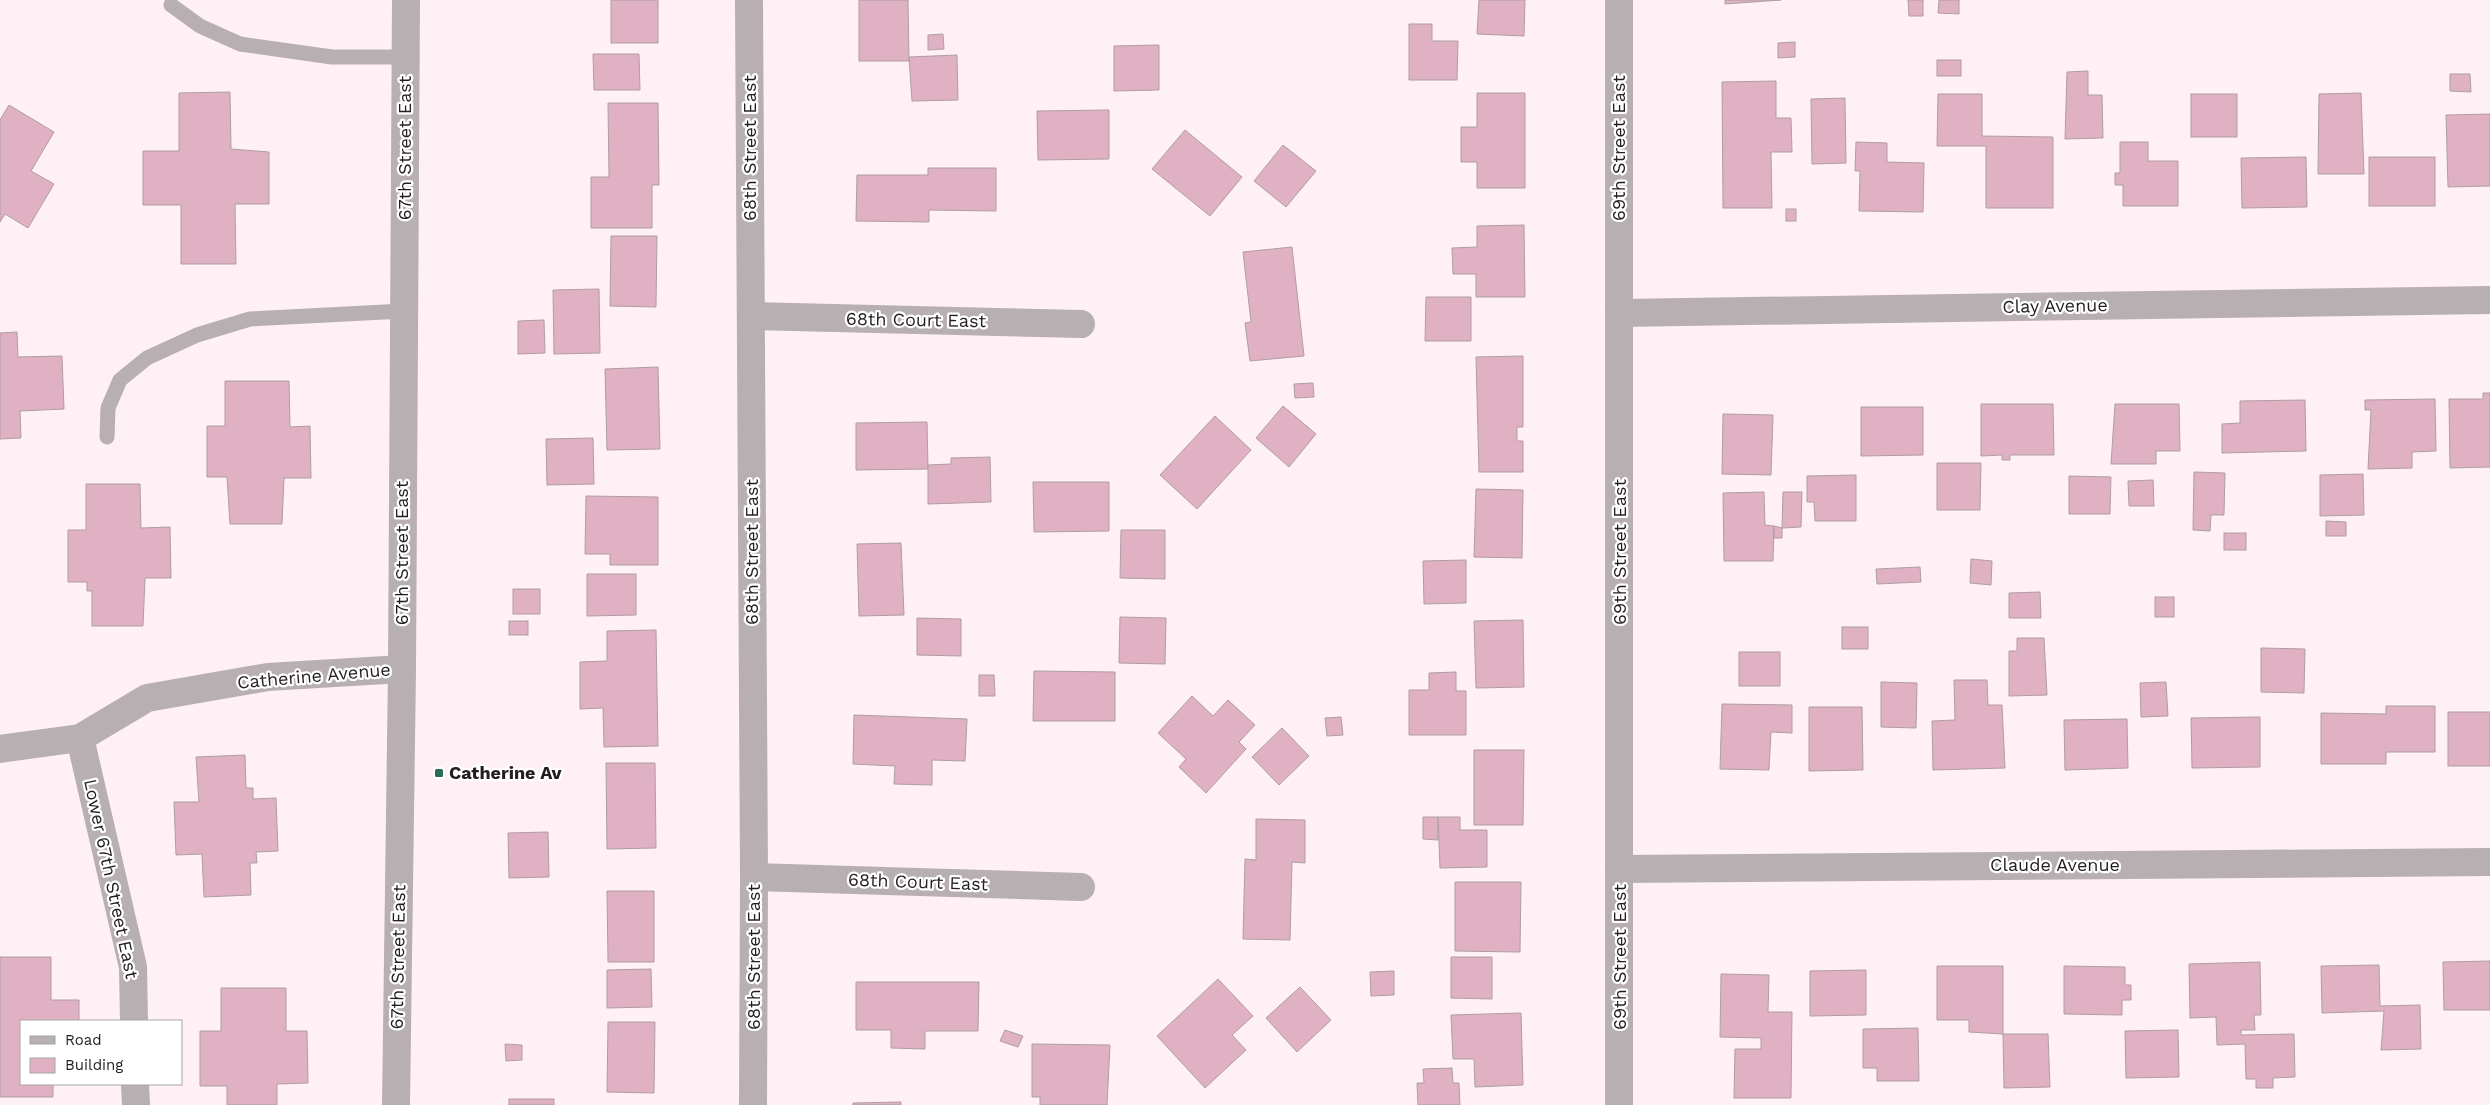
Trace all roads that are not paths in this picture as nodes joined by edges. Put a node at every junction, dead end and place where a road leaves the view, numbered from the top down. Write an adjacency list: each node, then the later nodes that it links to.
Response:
1 (406, 0): 5 (street, 67th Street East)
2 (749, 0): 9 (street, 68th Street East)
3 (1619, 0): 8 (street, 69th Street East)
4 (171, 5): 5 (lane)
5 (405, 58): 7 (street, 67th Street East)
6 (2490, 300): 8 (street, Clay Avenue)
7 (404, 311): 11 (lane); 12 (street, 67th Street East)
8 (1620, 313): 16 (street, 69th Street East)
9 (751, 316): 10 (street, 68th Court East); 17 (street, 68th Street East)
10 (1081, 324)
11 (107, 437)
12 (402, 669): 13 (street, Catherine Avenue); 22 (street, 67th Street East)
13 (80, 738): 14 (street, Catherine Avenue); 19 (street, Lower 67th Street East)
14 (0, 750)
15 (2490, 862): 16 (street, Claude Avenue)
16 (1620, 869): 24 (street, 69th Street East)
17 (754, 877): 18 (street, 68th Court East); 23 (street, 68th Street East)
18 (1081, 887)
19 (134, 1020)
20 (135, 1085): 21 (street)
21 (136, 1105)
22 (396, 1105)
23 (753, 1105)
24 (1619, 1105)

